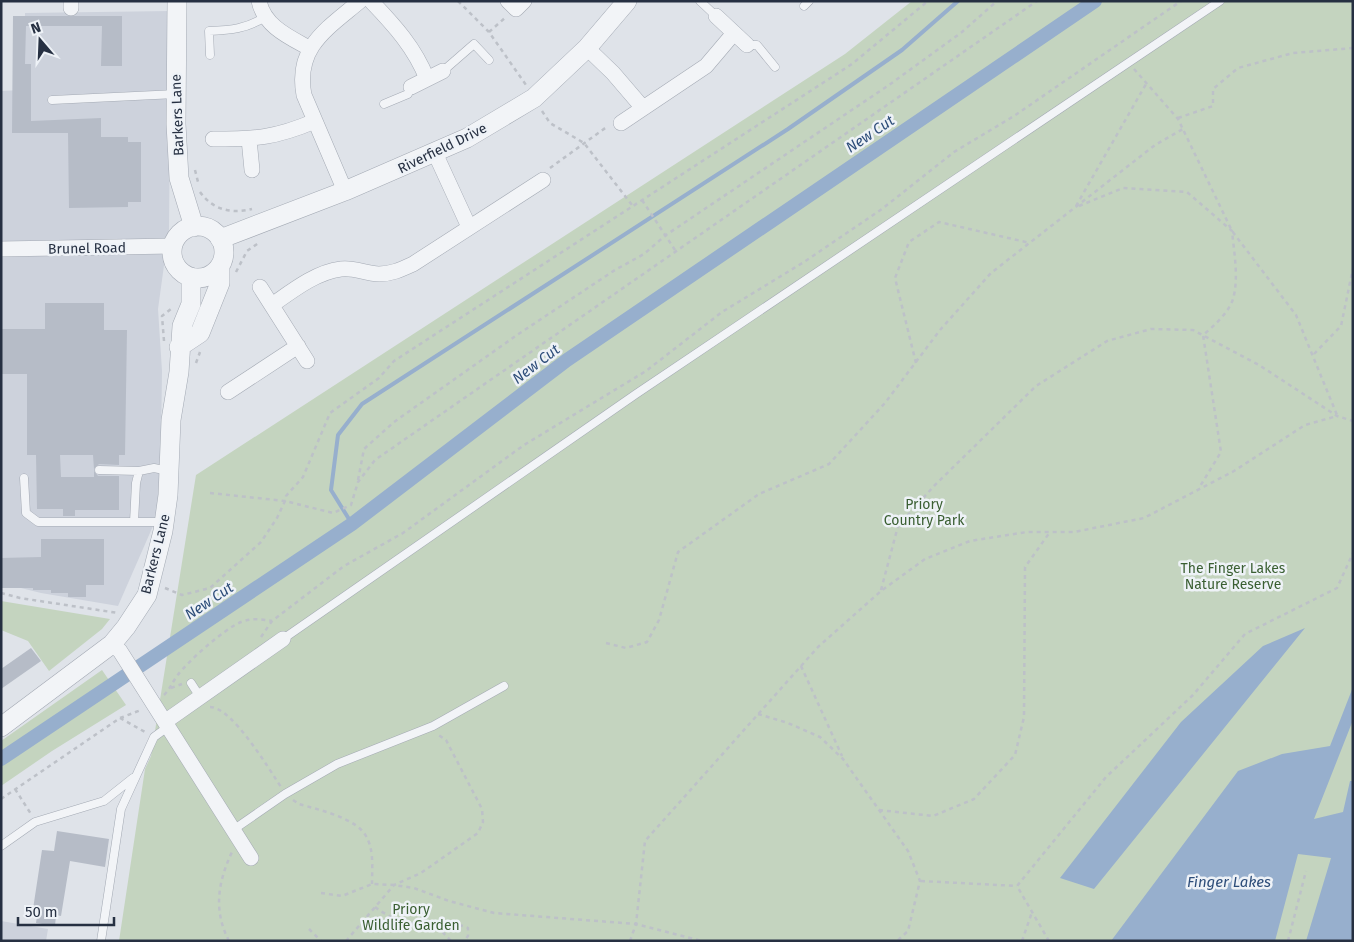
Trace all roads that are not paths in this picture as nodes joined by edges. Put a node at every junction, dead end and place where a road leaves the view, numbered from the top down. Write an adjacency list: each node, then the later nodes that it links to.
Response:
1 (177, 1): 20 (street, Barkers Lane)
2 (259, 1): 9 (street)
3 (360, 1): 12 (street)
4 (371, 1): 18 (street)
5 (627, 1): 13 (street, Riverfield Drive)
6 (700, 1): 8 (lane)
7 (1220, 1): 51 (lane)
8 (716, 16): 10 (street)
9 (265, 17): 12 (street); 14 (lane)
10 (734, 33): 11 (street); 23 (street)
11 (747, 45): 16 (lane)
12 (309, 48): 24 (street)
13 (587, 48): 23 (street); 28 (street, Riverfield Drive)
14 (210, 55)
15 (488, 60): 17 (lane)
16 (775, 67)
17 (443, 71): 18 (street)
18 (427, 79): 19 (street)
19 (410, 87): 22 (lane)
20 (176, 94): 21 (lane); 32 (street, Barkers Lane)
21 (52, 100)
22 (384, 104)
23 (643, 108): 25 (street)
24 (315, 121): 27 (street); 31 (street)
25 (621, 123)
26 (213, 139): 27 (street)
27 (249, 139): 29 (street)
28 (435, 153): 31 (street, Riverfield Drive); 33 (street)
29 (252, 170)
30 (543, 180): 33 (street)
31 (345, 192): 34 (street, Riverfield Drive)
32 (194, 226): 34 (street); 35 (street)
33 (469, 227): 40 (street)
34 (220, 239): 37 (street)
35 (173, 246): 36 (street, Brunel Road); 38 (street)
36 (1, 249)
37 (228, 270): 38 (street); 42 (street)
38 (191, 277): 42 (street, Barkers Lane)
39 (260, 287): 40 (street)
40 (272, 305): 41 (street)
41 (298, 346): 43 (street); 44 (street)
42 (179, 347): 47 (street, Barkers Lane)
43 (307, 361)
44 (228, 392)
45 (98, 470): 46 (lane)
46 (139, 471): 47 (lane); 49 (lane)
47 (169, 472): 50 (street, Barkers Lane)
48 (24, 478): 49 (lane)
49 (134, 522): 50 (lane)
50 (164, 522): 52 (street, Barkers Lane)
51 (283, 639): 55 (street)
52 (117, 651): 56 (street); 57 (street, Barkers Lane)
53 (191, 683): 55 (lane)
54 (504, 686): 59 (lane)
55 (200, 697): 56 (street)
56 (167, 723): 58 (lane); 59 (street)
57 (1, 728)
58 (135, 776): 60 (lane); 62 (lane)
59 (236, 833): 61 (street)
60 (1, 846)
61 (251, 858)
62 (101, 941)

